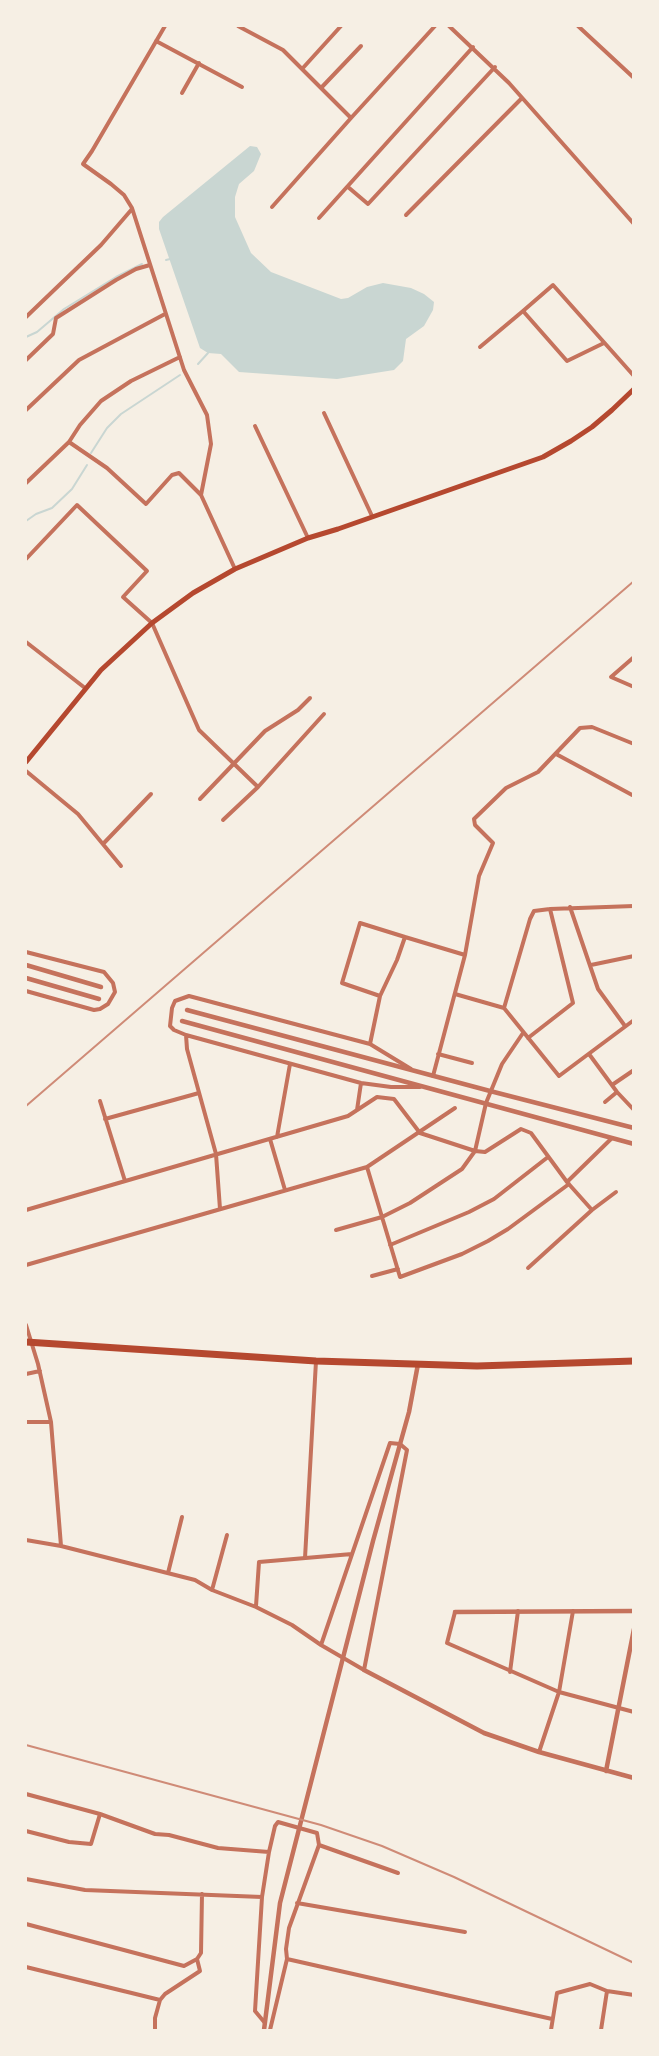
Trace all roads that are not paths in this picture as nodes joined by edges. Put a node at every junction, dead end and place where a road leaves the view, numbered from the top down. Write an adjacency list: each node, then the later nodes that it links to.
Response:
1 (165, 26): 7 (street)
2 (238, 26): 12 (street)
3 (340, 26): 12 (street)
4 (435, 26): 18 (street)
5 (449, 26): 9 (street)
6 (578, 26): 13 (street)
7 (156, 41): 10 (street); 21 (street)
8 (361, 46): 15 (street)
9 (473, 46): 11 (street); 19 (street)
10 (199, 63): 14 (street); 16 (street)
11 (495, 68): 17 (street); 19 (street)
12 (302, 69): 15 (street)
13 (633, 78)
14 (242, 87)
15 (321, 88): 18 (street)
16 (182, 93)
17 (522, 98): 22 (street); 24 (street)
18 (351, 118): 20 (street)
19 (348, 187): 23 (street)
20 (272, 207)
21 (132, 208): 25 (street); 28 (street)
22 (406, 215)
23 (320, 218)
24 (633, 224)
25 (150, 265): 27 (street); 32 (street)
26 (523, 311): 29 (street); 29 (street); 30 (street)
27 (165, 314): 31 (street); 35 (street)
28 (26, 317)
29 (604, 343): 33 (street)
30 (480, 347)
31 (180, 357): 38 (street); 40 (street)
32 (26, 360)
33 (633, 376)
34 (633, 389): 41 (main road)
35 (26, 410)
36 (324, 412): 41 (street)
37 (255, 426): 42 (street)
38 (69, 442): 39 (street); 40 (street)
39 (26, 483)
40 (201, 495): 44 (street)
41 (372, 516): 42 (main road)
42 (308, 538): 44 (main road)
43 (26, 558): 45 (street)
44 (235, 569): 45 (main road)
45 (152, 623): 49 (main road); 55 (street)
46 (26, 642): 49 (street)
47 (633, 657): 48 (street)
48 (633, 687)
49 (85, 688): 54 (main road)
50 (310, 698): 55 (street)
51 (324, 714): 57 (street)
52 (633, 744): 53 (street)
53 (556, 754): 59 (street); 69 (street)
54 (26, 762)
55 (235, 764): 57 (street); 60 (street)
56 (26, 771): 62 (street)
57 (258, 787): 61 (street)
58 (151, 794): 62 (street)
59 (633, 796)
60 (200, 799)
61 (223, 820)
62 (103, 844): 63 (street)
63 (121, 866)
64 (570, 906): 65 (street); 66 (street); 71 (street)
65 (633, 906)
66 (550, 909): 79 (street); 86 (street)
67 (405, 937): 69 (street); 77 (street); 77 (street)
68 (26, 952): 75 (street)
69 (465, 955): 76 (street)
70 (633, 956): 71 (street)
71 (591, 965): 83 (street)
72 (26, 966): 74 (street)
73 (26, 978): 78 (street)
74 (101, 987)
75 (26, 991)
76 (455, 994): 79 (street); 88 (street)
77 (380, 996): 87 (street)
78 (99, 999)
79 (504, 1008): 84 (street)
80 (188, 1010): 92 (street)
81 (633, 1020): 83 (street)
82 (182, 1021): 97 (street)
83 (626, 1026): 89 (street)
84 (523, 1033): 86 (street); 98 (street)
85 (186, 1035): 87 (street); 91 (street); 100 (street)
86 (528, 1038): 89 (street)
87 (370, 1044): 92 (street)
88 (438, 1053): 90 (street); 94 (street)
89 (589, 1054): 96 (street)
90 (472, 1063)
91 (290, 1064): 95 (street); 110 (street)
92 (413, 1070): 94 (street)
93 (633, 1070): 96 (street)
94 (433, 1076): 98 (street)
95 (361, 1083): 97 (street); 106 (street)
96 (612, 1085): 99 (street)
97 (424, 1087): 103 (street)
98 (490, 1091): 103 (street); 108 (street)
99 (617, 1092): 102 (street); 105 (street)
100 (199, 1093): 107 (street); 115 (street)
101 (100, 1101): 107 (street)
102 (605, 1102)
103 (486, 1103): 111 (street); 114 (street)
104 (455, 1108): 109 (street)
105 (633, 1110)
106 (357, 1111): 109 (street); 110 (street)
107 (105, 1119): 118 (street)
108 (633, 1128)
109 (420, 1133): 114 (street); 117 (street)
110 (277, 1137): 112 (street)
111 (612, 1138): 113 (street); 119 (street)
112 (270, 1139): 115 (street); 120 (street)
113 (633, 1144)
114 (475, 1151): 116 (street); 125 (street)
115 (216, 1154): 118 (street); 122 (street)
116 (548, 1157): 119 (street); 127 (street)
117 (367, 1167): 120 (street); 125 (street)
118 (125, 1181): 123 (street)
119 (568, 1183): 124 (street); 130 (street)
120 (285, 1190): 122 (street)
121 (616, 1192): 124 (street)
122 (220, 1209): 128 (street)
123 (26, 1210)
124 (592, 1210): 129 (street)
125 (382, 1217): 126 (street); 127 (street)
126 (336, 1230)
127 (390, 1245): 130 (street)
128 (26, 1265)
129 (528, 1268)
130 (398, 1269): 131 (street)
131 (372, 1276)
132 (26, 1325): 133 (street)
133 (27, 1344): 134 (highway); 137 (street)
134 (316, 1361): 136 (highway); 147 (street)
135 (633, 1361): 136 (highway)
136 (418, 1364): 141 (street)
137 (40, 1371): 138 (street); 140 (street)
138 (26, 1374)
139 (26, 1422): 140 (street)
140 (51, 1422): 145 (street)
141 (400, 1444): 146 (street); 157 (street); 184 (street)
142 (182, 1517): 148 (street)
143 (227, 1535): 149 (street)
144 (26, 1540): 145 (street)
145 (61, 1546): 148 (street)
146 (352, 1554): 147 (street); 156 (street)
147 (304, 1558): 150 (street)
148 (168, 1573): 149 (street)
149 (212, 1590): 150 (street)
150 (256, 1606): 156 (street)
151 (518, 1611): 152 (street); 154 (street); 158 (street)
152 (573, 1611): 153 (street); 159 (street)
153 (633, 1611)
154 (455, 1612): 158 (street)
155 (633, 1629): 160 (street)
156 (321, 1645): 157 (street)
157 (364, 1670): 162 (street)
158 (510, 1672): 159 (street)
159 (559, 1692): 160 (street); 162 (street)
160 (618, 1708): 161 (street); 163 (street)
161 (633, 1712)
162 (539, 1752): 163 (street)
163 (606, 1771): 164 (street)
164 (633, 1778)
165 (26, 1794): 166 (street)
166 (100, 1815): 167 (street); 169 (street)
167 (26, 1830)
168 (319, 1845): 169 (street); 170 (street); 174 (street)
169 (268, 1852): 173 (street)
170 (398, 1873)
171 (26, 1879): 172 (street)
172 (202, 1894): 173 (street); 177 (street)
173 (262, 1897): 184 (street)
174 (297, 1904): 176 (street); 178 (street)
175 (26, 1924): 177 (street)
176 (465, 1932)
177 (197, 1959): 182 (street)
178 (287, 1959): 183 (street); 187 (street)
179 (26, 1966): 182 (street)
180 (607, 1991): 181 (street); 183 (street); 189 (street)
181 (633, 1995)
182 (160, 2000): 185 (street)
183 (552, 2019): 188 (street)
184 (264, 2023): 186 (street)
185 (155, 2031)
186 (264, 2031)
187 (270, 2031)
188 (551, 2031)
189 (601, 2031)

